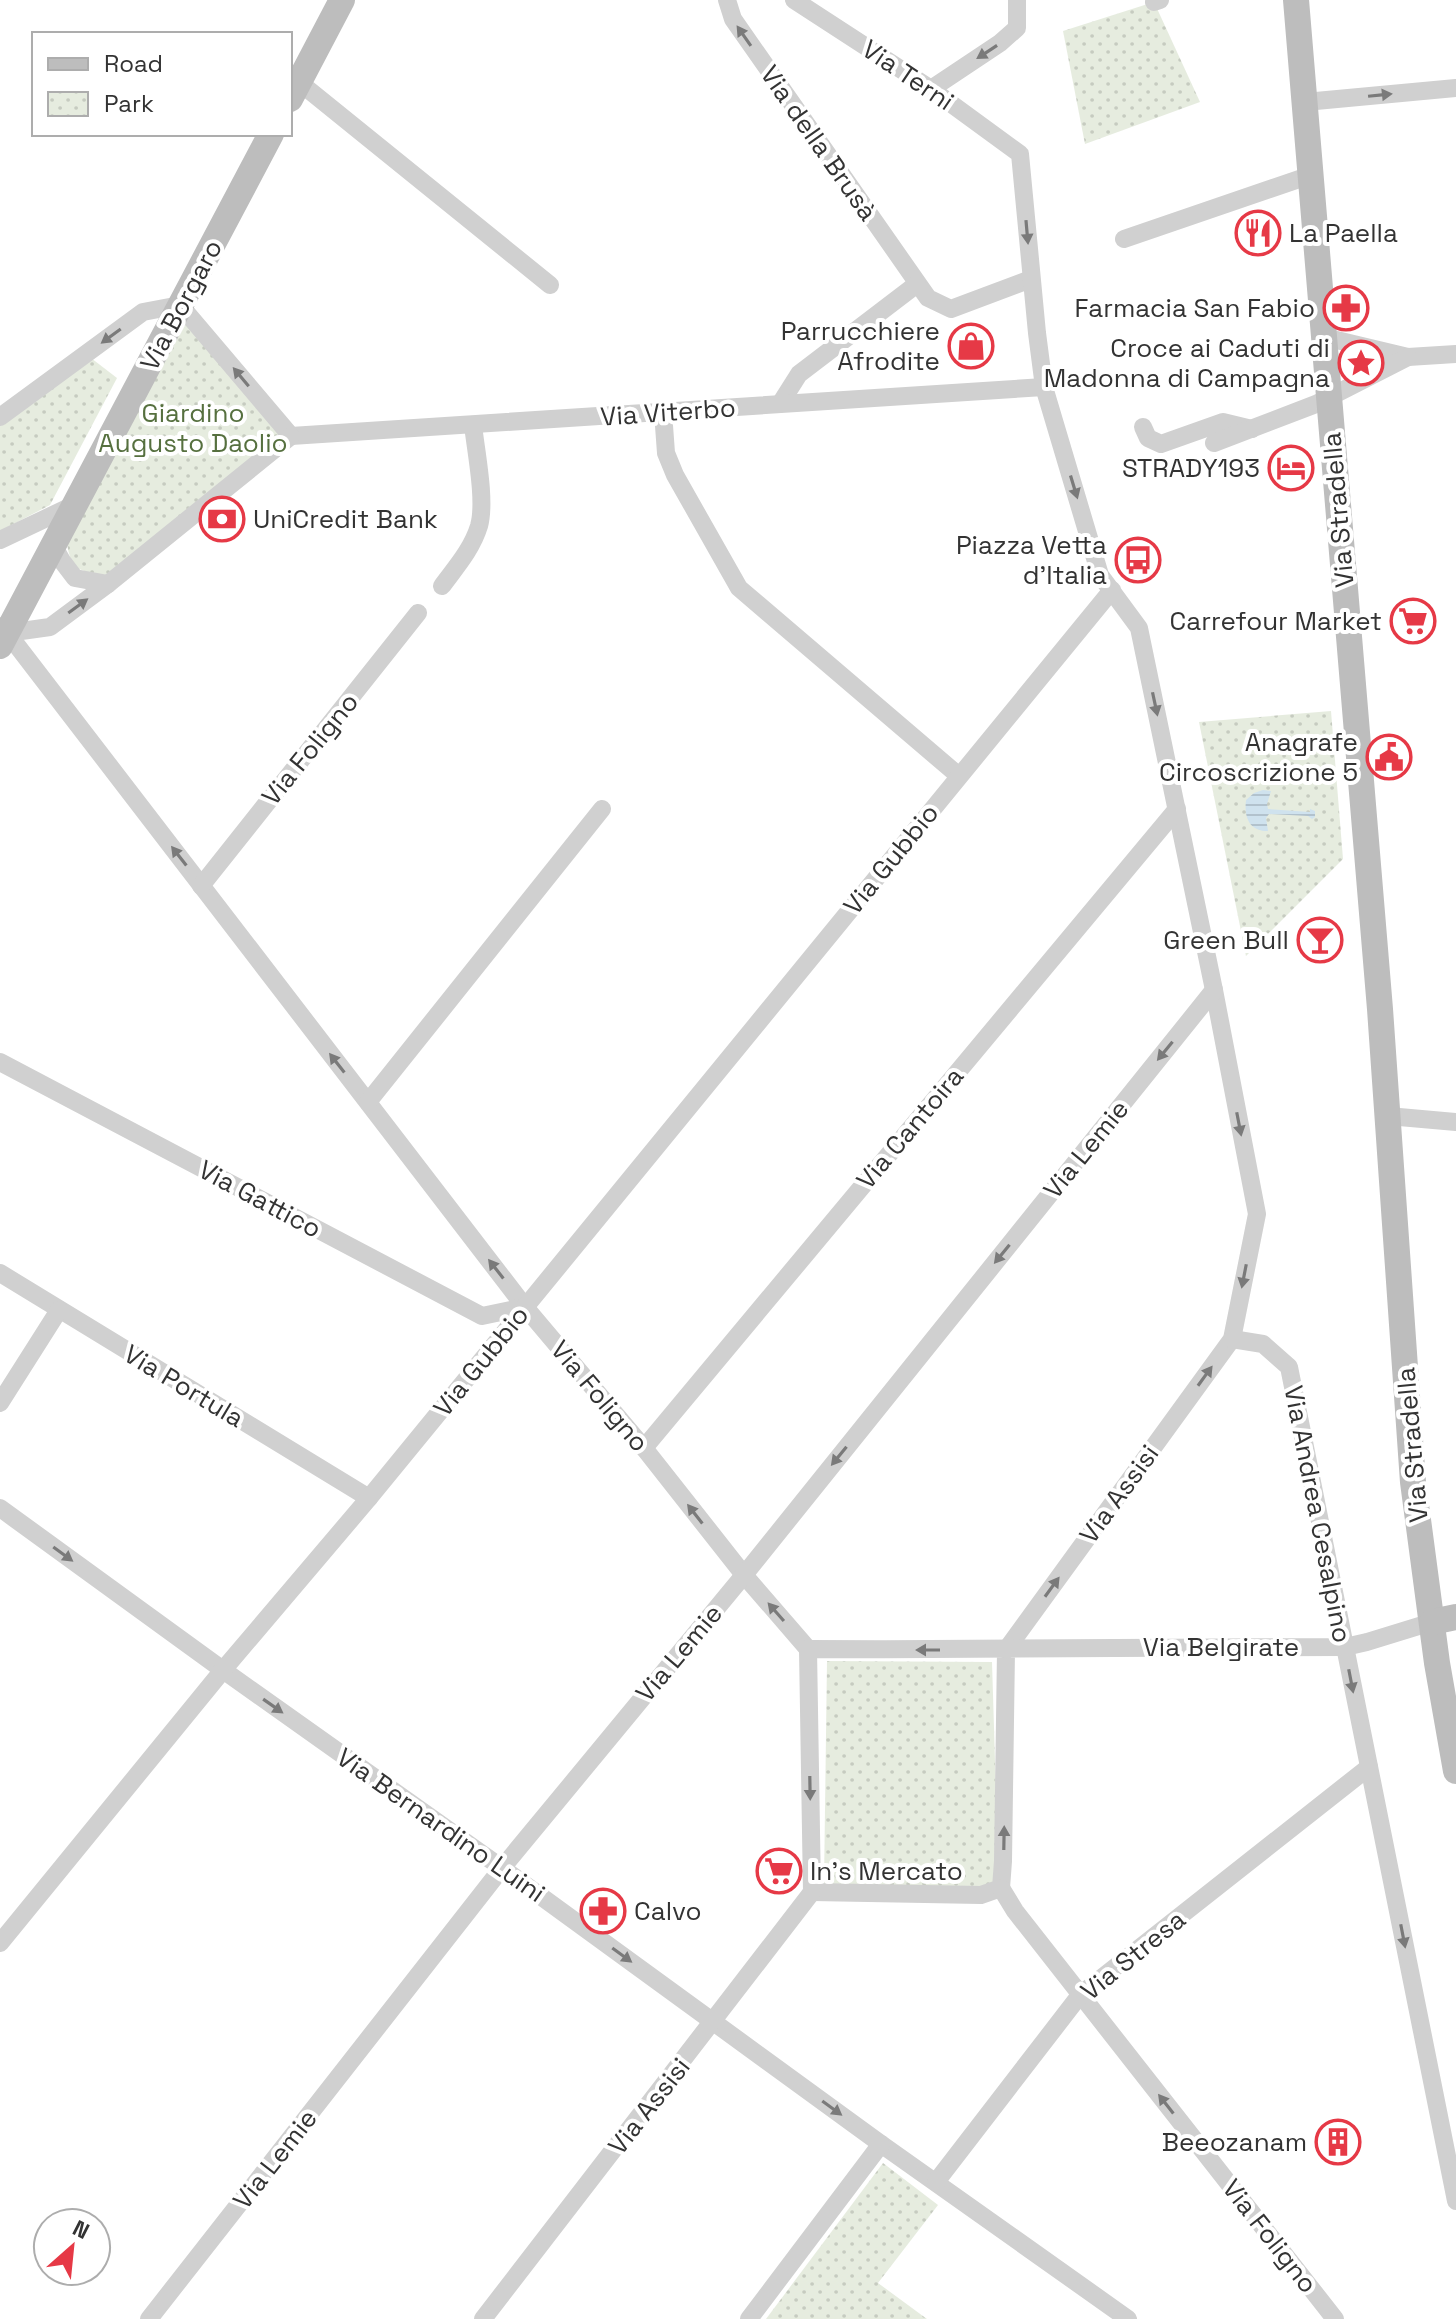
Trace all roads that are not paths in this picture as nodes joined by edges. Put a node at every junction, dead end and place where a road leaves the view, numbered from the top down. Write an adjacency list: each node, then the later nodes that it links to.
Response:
1 (342, 0): 8 (street)
2 (727, 0): 14 (street, Via della Brusà, one-way to 2)
3 (794, 0): 7 (street, Via Terni)
4 (1017, 0): 7 (street, one-way to 7)
5 (1296, 0): 9 (street, Via Stradella)
6 (1456, 88): 9 (street, one-way to 6)
7 (931, 89): 13 (street, Via Terni, one-way to 13)
8 (294, 90): 15 (street)
9 (1305, 102): 11 (street, Via Stradella)
10 (270, 136): 16 (street, Via Borgaro)
11 (1311, 175): 12 (street); 17 (street, Via Stradella)
12 (1124, 239)
13 (1031, 279): 14 (street, Via della Brusà); 20 (street)
14 (917, 284): 22 (street)
15 (550, 285)
16 (180, 305): 24 (street, one-way to 24); 28 (street, one-way to 16); 30 (street, Via Borgaro)
17 (1324, 337): 19 (street); 21 (street, Via Stradella)
18 (1456, 354): 19 (street)
19 (1408, 357): 21 (street)
20 (1044, 387): 22 (street, Via Viterbo); 35 (street, one-way to 35)
21 (1328, 397): 27 (street); 45 (street, Via Stradella)
22 (780, 404): 23 (street, Via Viterbo)
23 (663, 412): 25 (street, Via Viterbo); 38 (street)
24 (0, 417)
25 (473, 425): 28 (street, Via Viterbo); 34 (street)
26 (1143, 427): 27 (street)
27 (1252, 429): 29 (street)
28 (291, 436): 33 (street)
29 (1214, 443)
30 (76, 504): 31 (street); 32 (street, Via Borgaro)
31 (0, 540)
32 (53, 545): 33 (street); 37 (street, Via Borgaro)
33 (108, 584): 37 (street, one-way to 33)
34 (442, 586)
35 (1112, 590): 38 (street, Via Gubbio); 40 (street, one-way to 40)
36 (418, 613): 41 (street, Via Foligno)
37 (2, 634): 41 (street, Via Foligno, one-way to 37)
38 (959, 776): 48 (street, Via Gubbio)
39 (602, 809): 44 (street)
40 (1177, 809): 42 (street); 52 (street, Via Cantoira)
41 (201, 886): 44 (street, Via Foligno, one-way to 41)
42 (1214, 990): 50 (street, one-way to 50); 55 (street, Via Lemie, one-way to 55)
43 (0, 1062): 48 (street, Via Gattico)
44 (368, 1102): 48 (street, Via Foligno, one-way to 44)
45 (1388, 1116): 46 (street); 56 (street, Via Stradella)
46 (1456, 1122)
47 (0, 1273): 49 (street, Via Portula)
48 (525, 1307): 52 (street, Via Foligno); 53 (street, Via Gubbio)
49 (59, 1310): 51 (street); 53 (street, Via Portula)
50 (1232, 1339): 57 (street, Via Andrea Cesalpino); 59 (street, Via Assisi, one-way to 50)
51 (0, 1403)
52 (644, 1448): 55 (street, Via Foligno, one-way to 52)
53 (369, 1498): 60 (street, Via Gubbio)
54 (0, 1508): 60 (street, Via Bernardino Luini, one-way to 60)
55 (744, 1575): 58 (street, Via Foligno, one-way to 55); 63 (street, Via Lemie)
56 (1444, 1619): 57 (street, Via Belgirate); 62 (street, Via Stradella)
57 (1345, 1647): 59 (street, Via Belgirate); 61 (street, Via Andrea Cesalpino, one-way to 61)
58 (808, 1649): 59 (street, Via Belgirate, one-way to 58); 65 (street, one-way to 65)
59 (1006, 1650): 64 (street, one-way to 59)
60 (223, 1670): 63 (street, Via Bernardino Luini, one-way to 63); 66 (street, Via Gubbio)
61 (1369, 1767): 67 (street, Via Stresa); 71 (street, Via Andrea Cesalpino, one-way to 71)
62 (1456, 1771)
63 (502, 1868): 68 (street, Via Bernardino Luini, one-way to 68); 72 (street, Via Lemie)
64 (1001, 1888): 65 (street); 67 (street, Via Foligno)
65 (812, 1892): 68 (street, Via Assisi)
66 (0, 1943)
67 (1080, 1995): 70 (street, Via Stresa); 76 (street, Via Foligno, one-way to 67)
68 (714, 2022): 69 (street, Via Bernardino Luini, one-way to 69); 73 (street, Via Assisi)
69 (881, 2144): 70 (street, Via Bernardino Luini); 74 (street)
70 (936, 2182): 75 (street, Via Bernardino Luini)
71 (1456, 2201)
72 (149, 2319)
73 (483, 2319)
74 (749, 2319)
75 (1128, 2319)
76 (1335, 2319)

